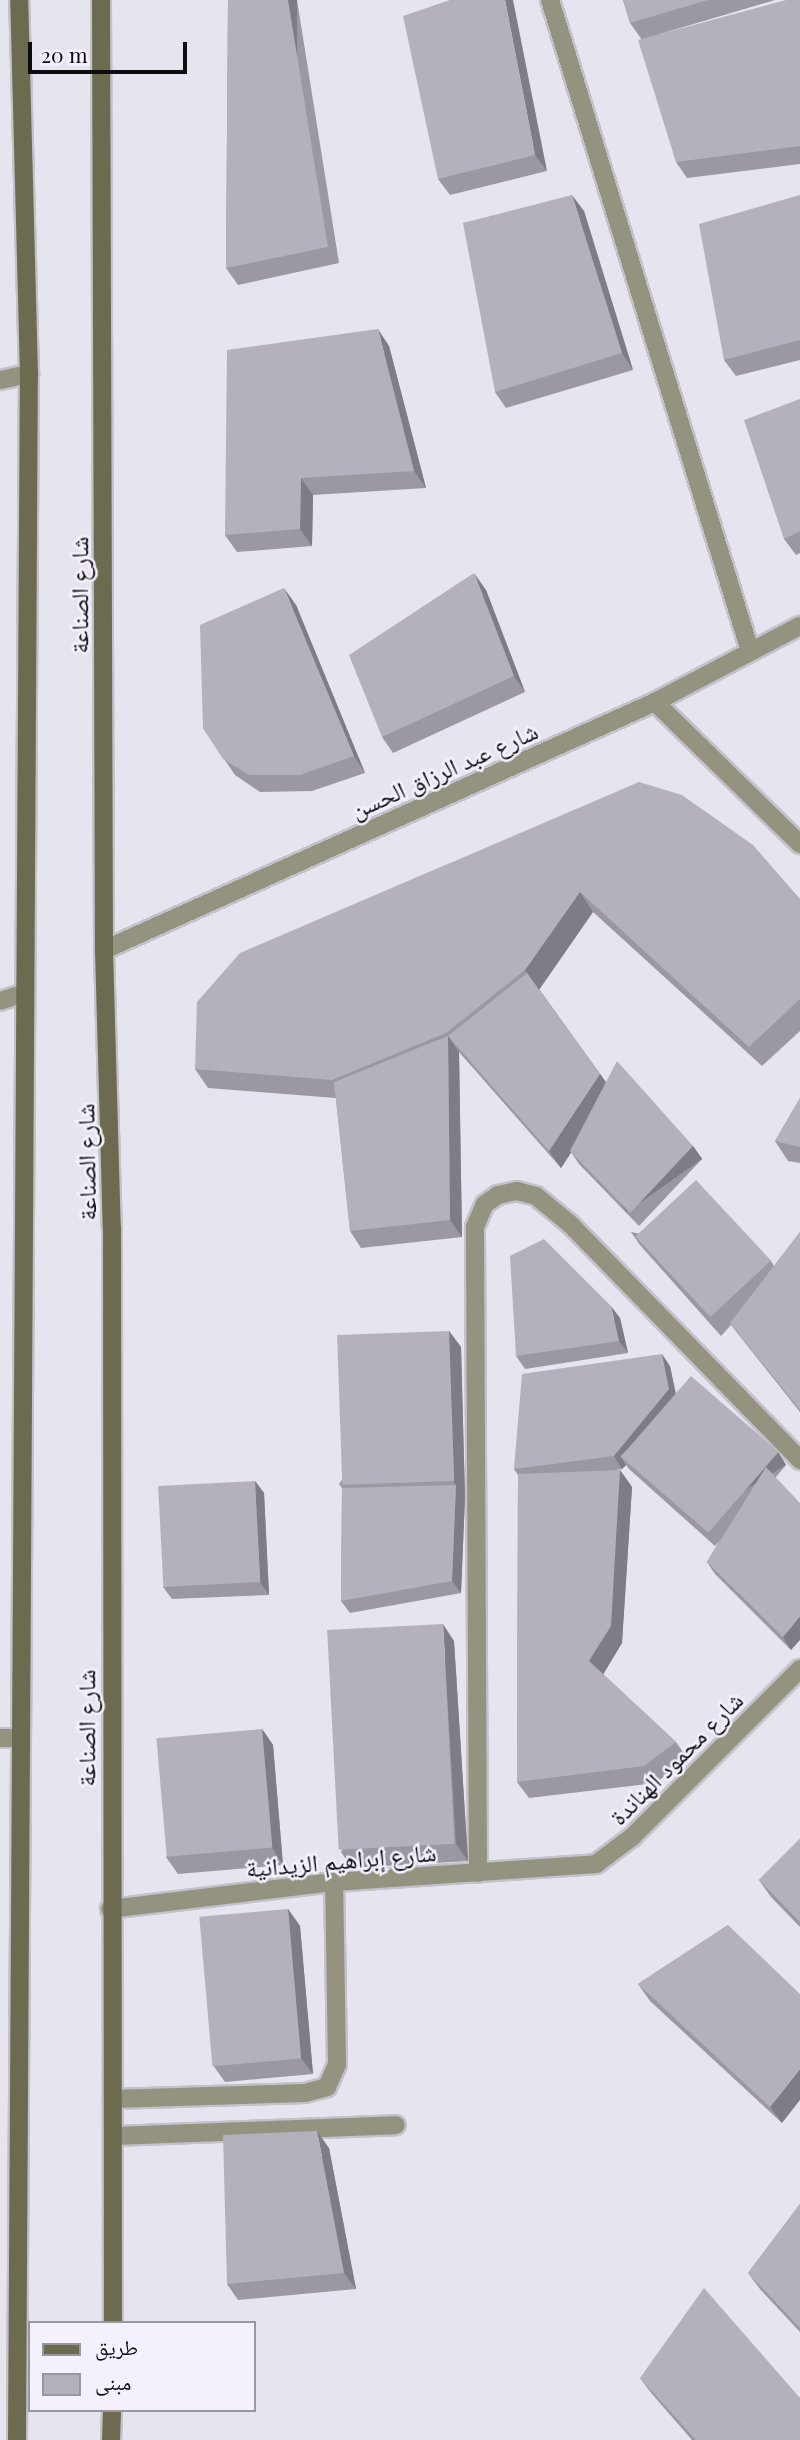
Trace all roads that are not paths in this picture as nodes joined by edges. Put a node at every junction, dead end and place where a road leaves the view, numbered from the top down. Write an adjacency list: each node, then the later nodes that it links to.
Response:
1 (19, 0): 4 (main road, شارع الصناعة)
2 (101, 0): 10 (main road, شارع الصناعة)
3 (550, 0): 7 (street)
4 (29, 374): 5 (street); 11 (main road, شارع الصناعة)
5 (0, 380)
6 (800, 626): 7 (street, شارع عبد الرزاق الحسن)
7 (750, 651): 8 (street, شارع عبد الرزاق الحسن)
8 (655, 702): 9 (street); 10 (street, شارع عبد الرزاق الحسن)
9 (800, 844)
10 (104, 950): 20 (main road, شارع الصناعة)
11 (24, 993): 12 (street); 16 (main road, شارع الصناعة)
12 (0, 1001)
13 (800, 1460): 18 (street)
14 (800, 1669): 17 (street, شارع محمود الهناندة)
15 (0, 1738): 16 (street)
16 (21, 1738): 26 (main road, شارع الصناعة)
17 (577, 1869): 18 (street, شارع إبراهيم الزيدانية)
18 (478, 1873): 19 (street, شارع إبراهيم الزيدانية)
19 (334, 1882): 20 (street, شارع إبراهيم الزيدانية); 21 (street)
20 (110, 1909): 21 (main road, شارع الصناعة)
21 (113, 2099): 23 (main road, شارع الصناعة)
22 (396, 2124): 23 (street)
23 (115, 2136): 24 (main road, شارع الصناعة)
24 (113, 2321)
25 (112, 2412): 27 (main road)
26 (17, 2440)
27 (111, 2440)

